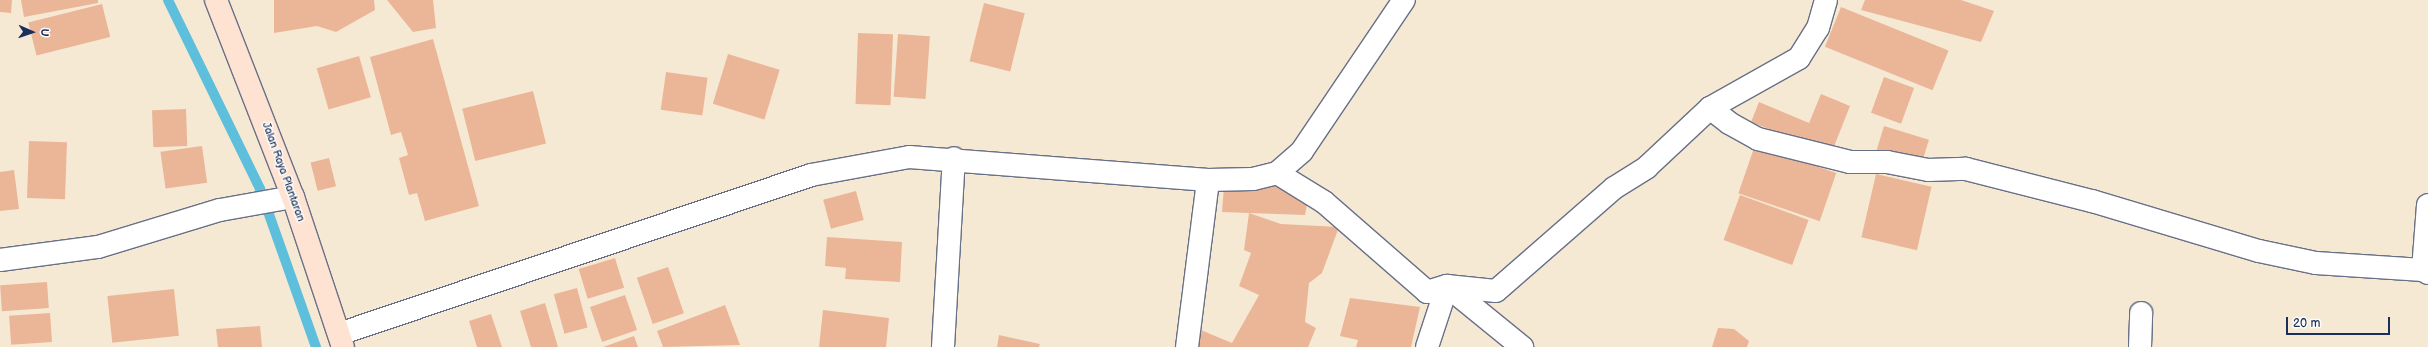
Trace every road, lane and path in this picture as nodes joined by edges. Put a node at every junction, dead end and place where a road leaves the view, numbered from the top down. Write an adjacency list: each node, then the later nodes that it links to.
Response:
1 (216, 0): 8 (main road, Jalan Raya Plantaran)
2 (1404, 0): 6 (street)
3 (1826, 0): 4 (street)
4 (1710, 108): 11 (street); 12 (street)
5 (954, 158): 7 (street); 14 (street); 15 (street)
6 (1277, 173): 7 (street); 12 (street)
7 (1208, 180): 16 (street)
8 (286, 198): 10 (street); 14 (main road, Jalan Raya Plantaran)
9 (2428, 205): 11 (street)
10 (0, 260)
11 (2426, 272)
12 (1447, 286): 17 (street); 18 (street)
13 (2141, 313): 19 (street)
14 (341, 341)
15 (944, 347)
16 (1188, 347)
17 (1428, 347)
18 (1522, 347)
19 (2140, 347)

